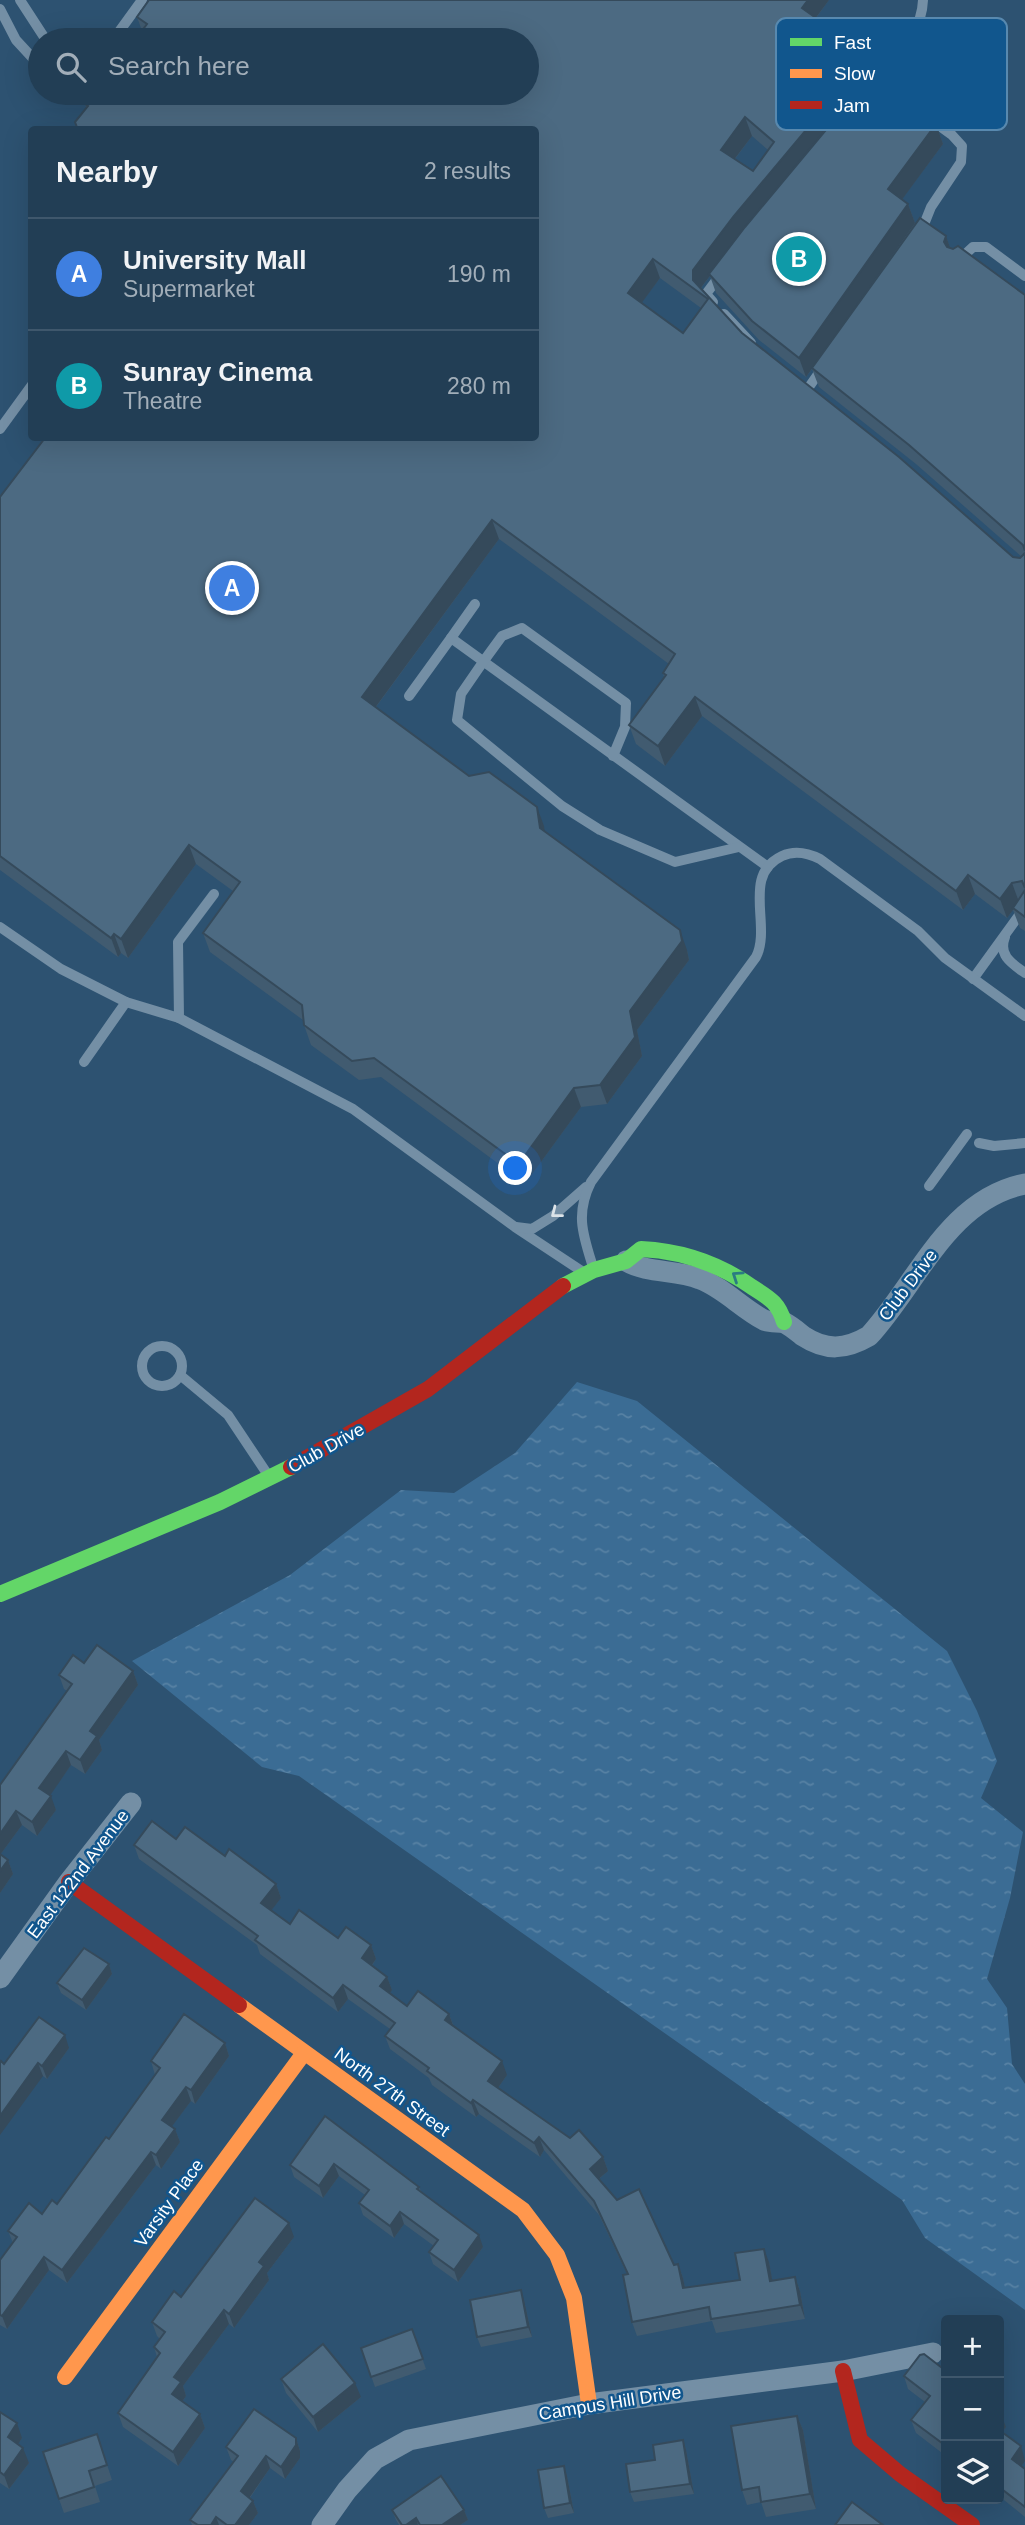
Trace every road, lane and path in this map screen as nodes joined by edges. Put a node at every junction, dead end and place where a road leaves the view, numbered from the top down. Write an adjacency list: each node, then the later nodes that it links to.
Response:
1 (20, 0): 6 (lane)
2 (142, 0): 7 (lane)
3 (923, 0): 5 (lane)
4 (0, 9): 8 (lane)
5 (920, 18)
6 (38, 28)
7 (122, 28)
8 (28, 53)
9 (945, 130): 10 (lane)
10 (913, 243)
11 (959, 260): 13 (lane)
12 (730, 262): 14 (lane)
13 (1025, 276)
14 (764, 353)
15 (833, 354): 17 (lane)
16 (28, 390): 18 (lane)
17 (821, 398)
18 (0, 429)
19 (475, 604): 20 (lane)
20 (451, 638): 21 (lane); 22 (lane)
21 (483, 662): 23 (lane); 23 (lane); 24 (lane)
22 (409, 696)
23 (613, 756): 24 (lane)
24 (739, 847): 25 (lane)
25 (768, 867): 31 (lane); 39 (lane)
26 (214, 894): 34 (lane)
27 (1025, 907): 31 (lane)
28 (1010, 920): 30 (lane)
29 (0, 927): 32 (lane)
30 (1025, 973)
31 (973, 979): 33 (lane)
32 (125, 1002): 34 (lane); 35 (lane)
33 (1025, 1016)
34 (179, 1018): 42 (lane)
35 (84, 1062)
36 (967, 1134): 41 (lane)
37 (979, 1143): 38 (lane)
38 (1025, 1143)
39 (591, 1182): 42 (lane, one-way to 42); 44 (lane)
40 (1025, 1184): 43 (street, Club Drive)
41 (929, 1186)
42 (514, 1227): 44 (lane)
43 (626, 1261): 44 (street, Club Drive)
44 (589, 1271): 46 (street, Club Drive)
45 (180, 1376): 46 (lane)
46 (270, 1478): 47 (street, Club Drive)
47 (0, 1594)
48 (131, 1803): 49 (street, East 122nd Avenue)
49 (69, 1882): 50 (street, East 122nd Avenue); 51 (street, North 27th Street)
50 (0, 1978)
51 (304, 2053): 54 (street, Varsity Place); 55 (street, North 27th Street)
52 (933, 2353): 53 (street, Campus Hill Drive)
53 (842, 2371): 55 (street, Campus Hill Drive); 57 (street)
54 (65, 2377)
55 (589, 2404): 56 (street, Campus Hill Drive)
56 (323, 2525)
57 (972, 2525)

